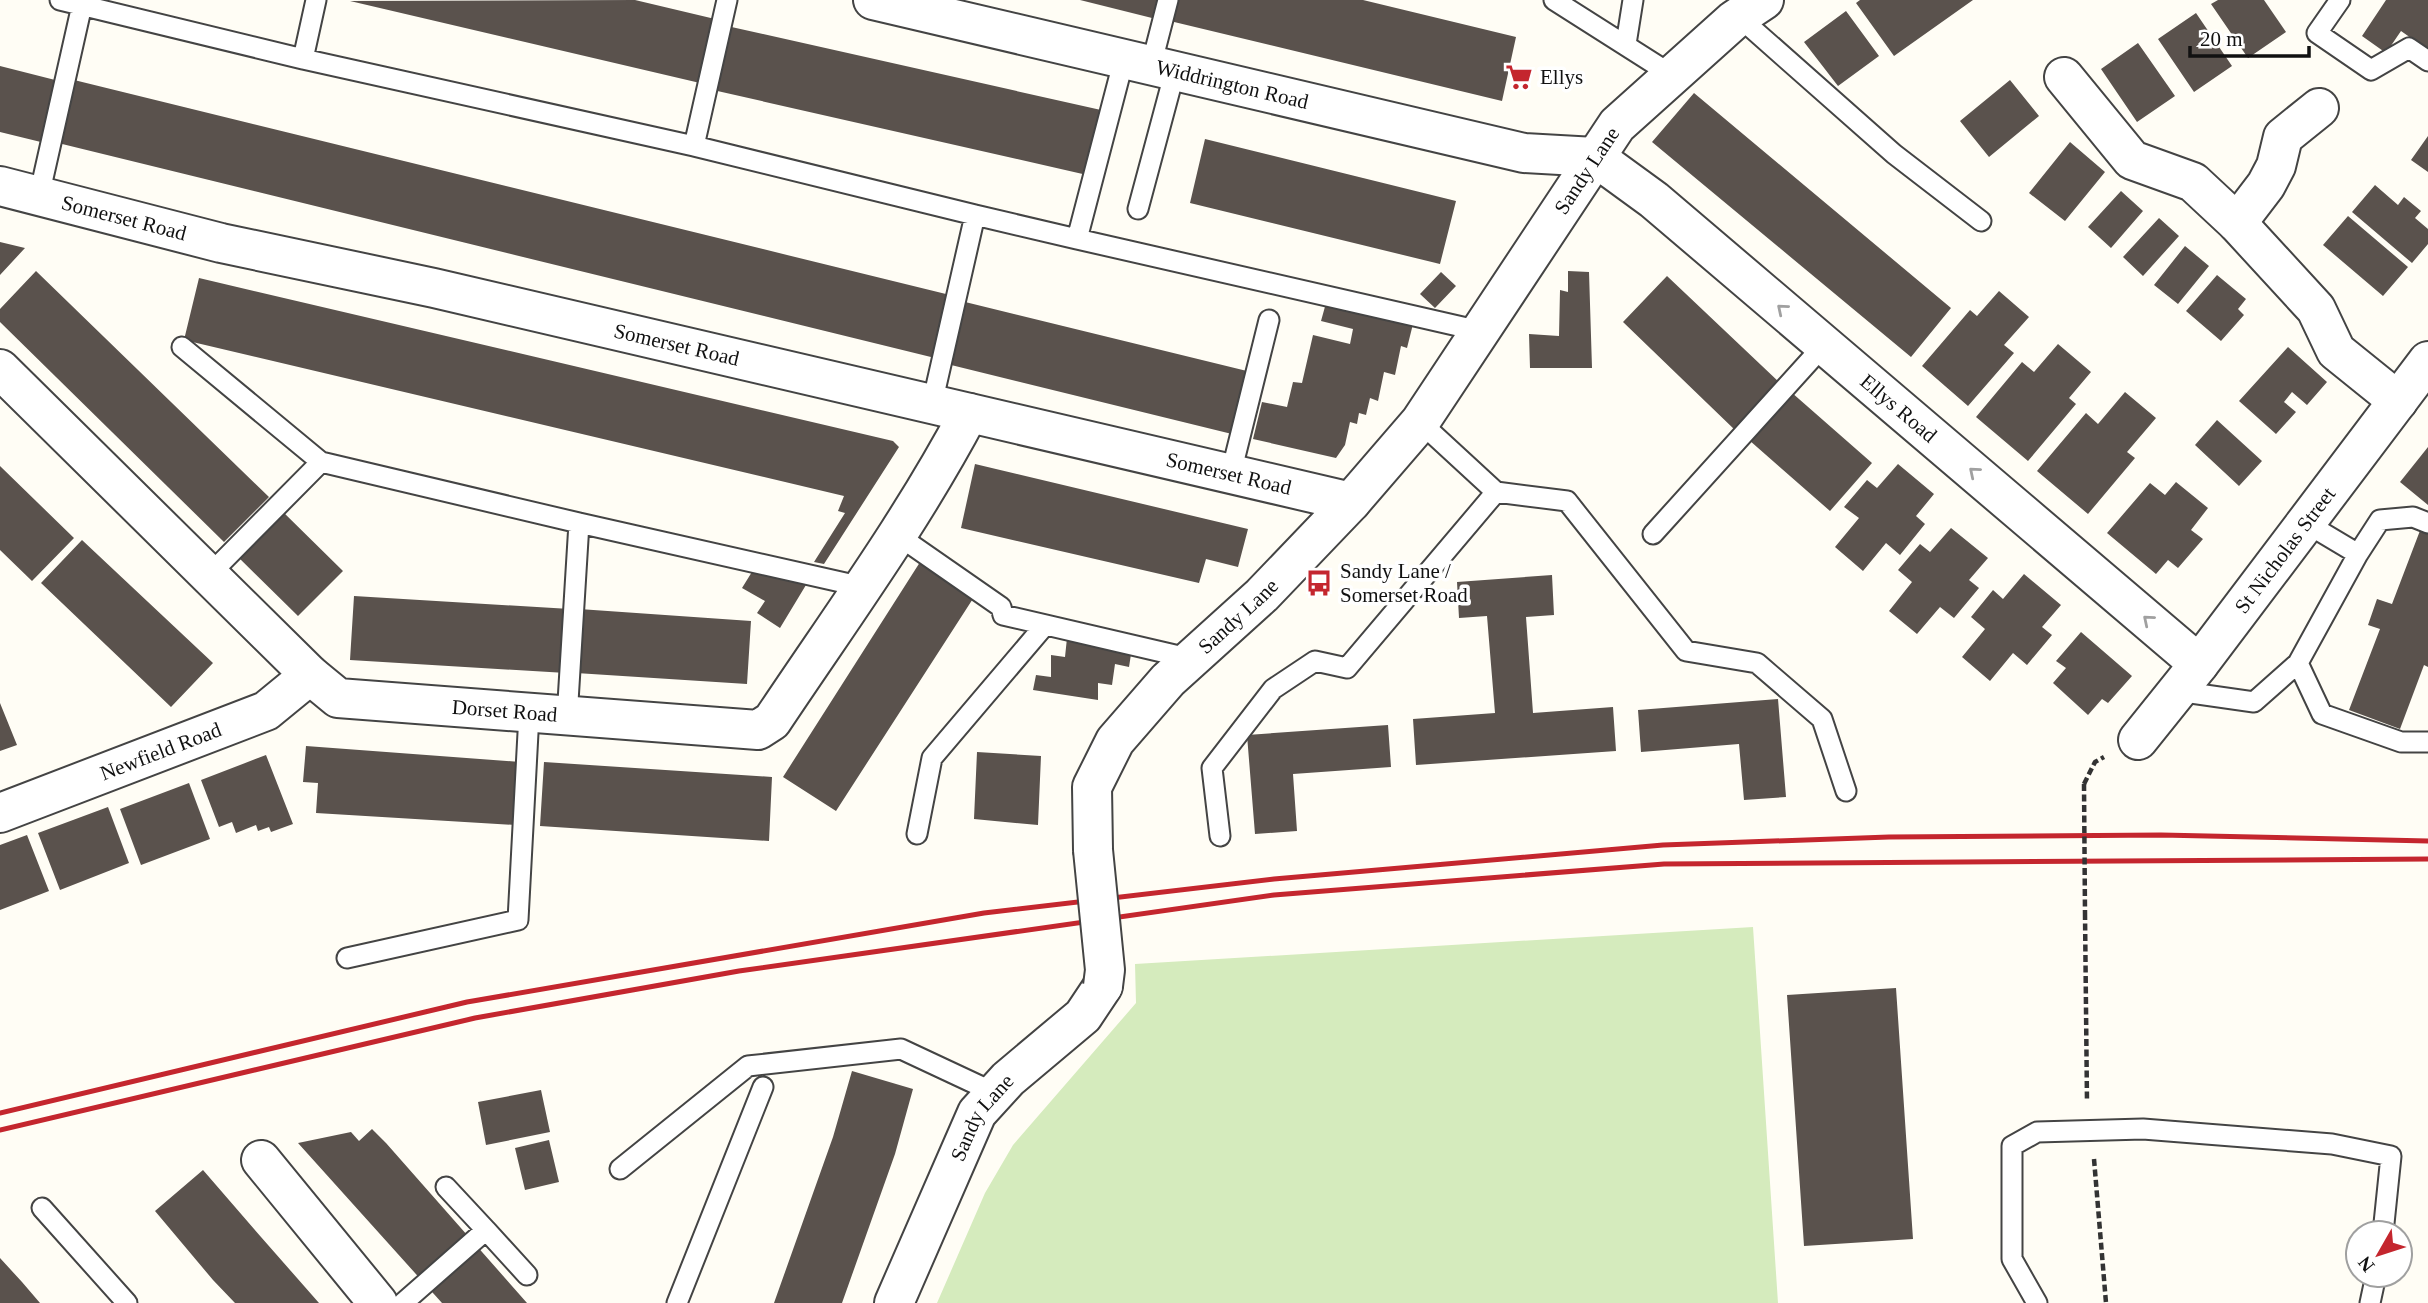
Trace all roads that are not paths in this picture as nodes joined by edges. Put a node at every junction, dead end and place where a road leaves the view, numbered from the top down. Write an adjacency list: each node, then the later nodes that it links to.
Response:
1 (60, 0): 9 (lane)
2 (316, 0): 12 (lane)
3 (727, 0): 18 (lane)
4 (873, 0): 14 (street, Widdrington Road)
5 (1168, 0): 14 (lane)
6 (1554, 0): 11 (lane)
7 (1633, 0): 11 (lane)
8 (2340, 0): 13 (lane)
9 (82, 5): 12 (lane); 21 (lane)
10 (1751, 8): 15 (street, Sandy Lane); 24 (lane)
11 (1626, 44): 15 (lane)
12 (303, 59): 18 (lane)
13 (2428, 61)
14 (1150, 65): 19 (street, Widdrington Road); 22 (lane); 26 (lane)
15 (1672, 75): 19 (street, Sandy Lane)
16 (2064, 77): 25 (street)
17 (2319, 108): 25 (street)
18 (694, 146): 23 (lane)
19 (1595, 157): 28 (street, Sandy Lane); 29 (street, Ellys Road, one-way to 19)
20 (0, 186): 21 (street, Somerset Road)
21 (39, 196): 34 (street, Somerset Road)
22 (1138, 209)
23 (975, 215): 26 (lane); 34 (lane)
24 (1981, 221)
25 (2237, 223): 33 (street)
26 (1077, 239): 28 (lane)
27 (1269, 320): 38 (lane)
28 (1480, 331): 36 (street, Sandy Lane)
29 (1824, 345): 45 (lane); 53 (street, Ellys Road, one-way to 29)
30 (182, 347): 37 (lane)
31 (2428, 360): 33 (street, St Nicholas Street)
32 (0, 369): 47 (street, Dorset Road)
33 (2398, 401): 42 (street, St Nicholas Street)
34 (932, 404): 35 (street, Somerset Road)
35 (969, 413): 38 (street, Somerset Road); 44 (street, Dorset Road)
36 (1420, 422): 39 (lane); 40 (street, Sandy Lane)
37 (321, 462): 41 (lane); 47 (lane)
38 (1231, 473): 40 (street, Somerset Road)
39 (1496, 492): 58 (lane); 61 (lane)
40 (1352, 502): 50 (street, Sandy Lane)
41 (579, 523): 48 (lane); 55 (lane)
42 (2306, 523): 46 (lane); 53 (street, St Nicholas Street)
43 (2428, 523): 46 (lane)
44 (897, 534): 48 (street, Dorset Road); 49 (lane)
45 (1653, 534)
46 (2358, 554): 51 (lane)
47 (211, 574): 52 (street, Dorset Road)
48 (863, 587): 55 (street, Dorset Road)
49 (1045, 625): 50 (lane); 60 (lane)
50 (1192, 659): 64 (street, Sandy Lane, bridge)
51 (2298, 663): 53 (lane); 57 (lane)
52 (310, 675): 54 (street, Dorset Road); 59 (street, Newfield Road)
53 (2188, 678): 56 (street, St Nicholas Street)
54 (529, 713): 55 (street, Dorset Road); 62 (lane)
55 (567, 718)
56 (2138, 740)
57 (2428, 742)
58 (1846, 790)
59 (0, 813)
60 (918, 834)
61 (1220, 836)
62 (347, 958)
63 (763, 1087): 74 (lane)
64 (995, 1093): 66 (lane); 75 (street, Sandy Lane)
65 (261, 1160): 72 (street)
66 (620, 1169)
67 (446, 1187): 70 (lane)
68 (42, 1208): 73 (lane)
69 (2385, 1219): 76 (lane)
70 (486, 1230): 71 (lane); 72 (lane)
71 (527, 1275)
72 (378, 1301)
73 (127, 1303)
74 (677, 1303)
75 (894, 1303)
76 (2037, 1303)

